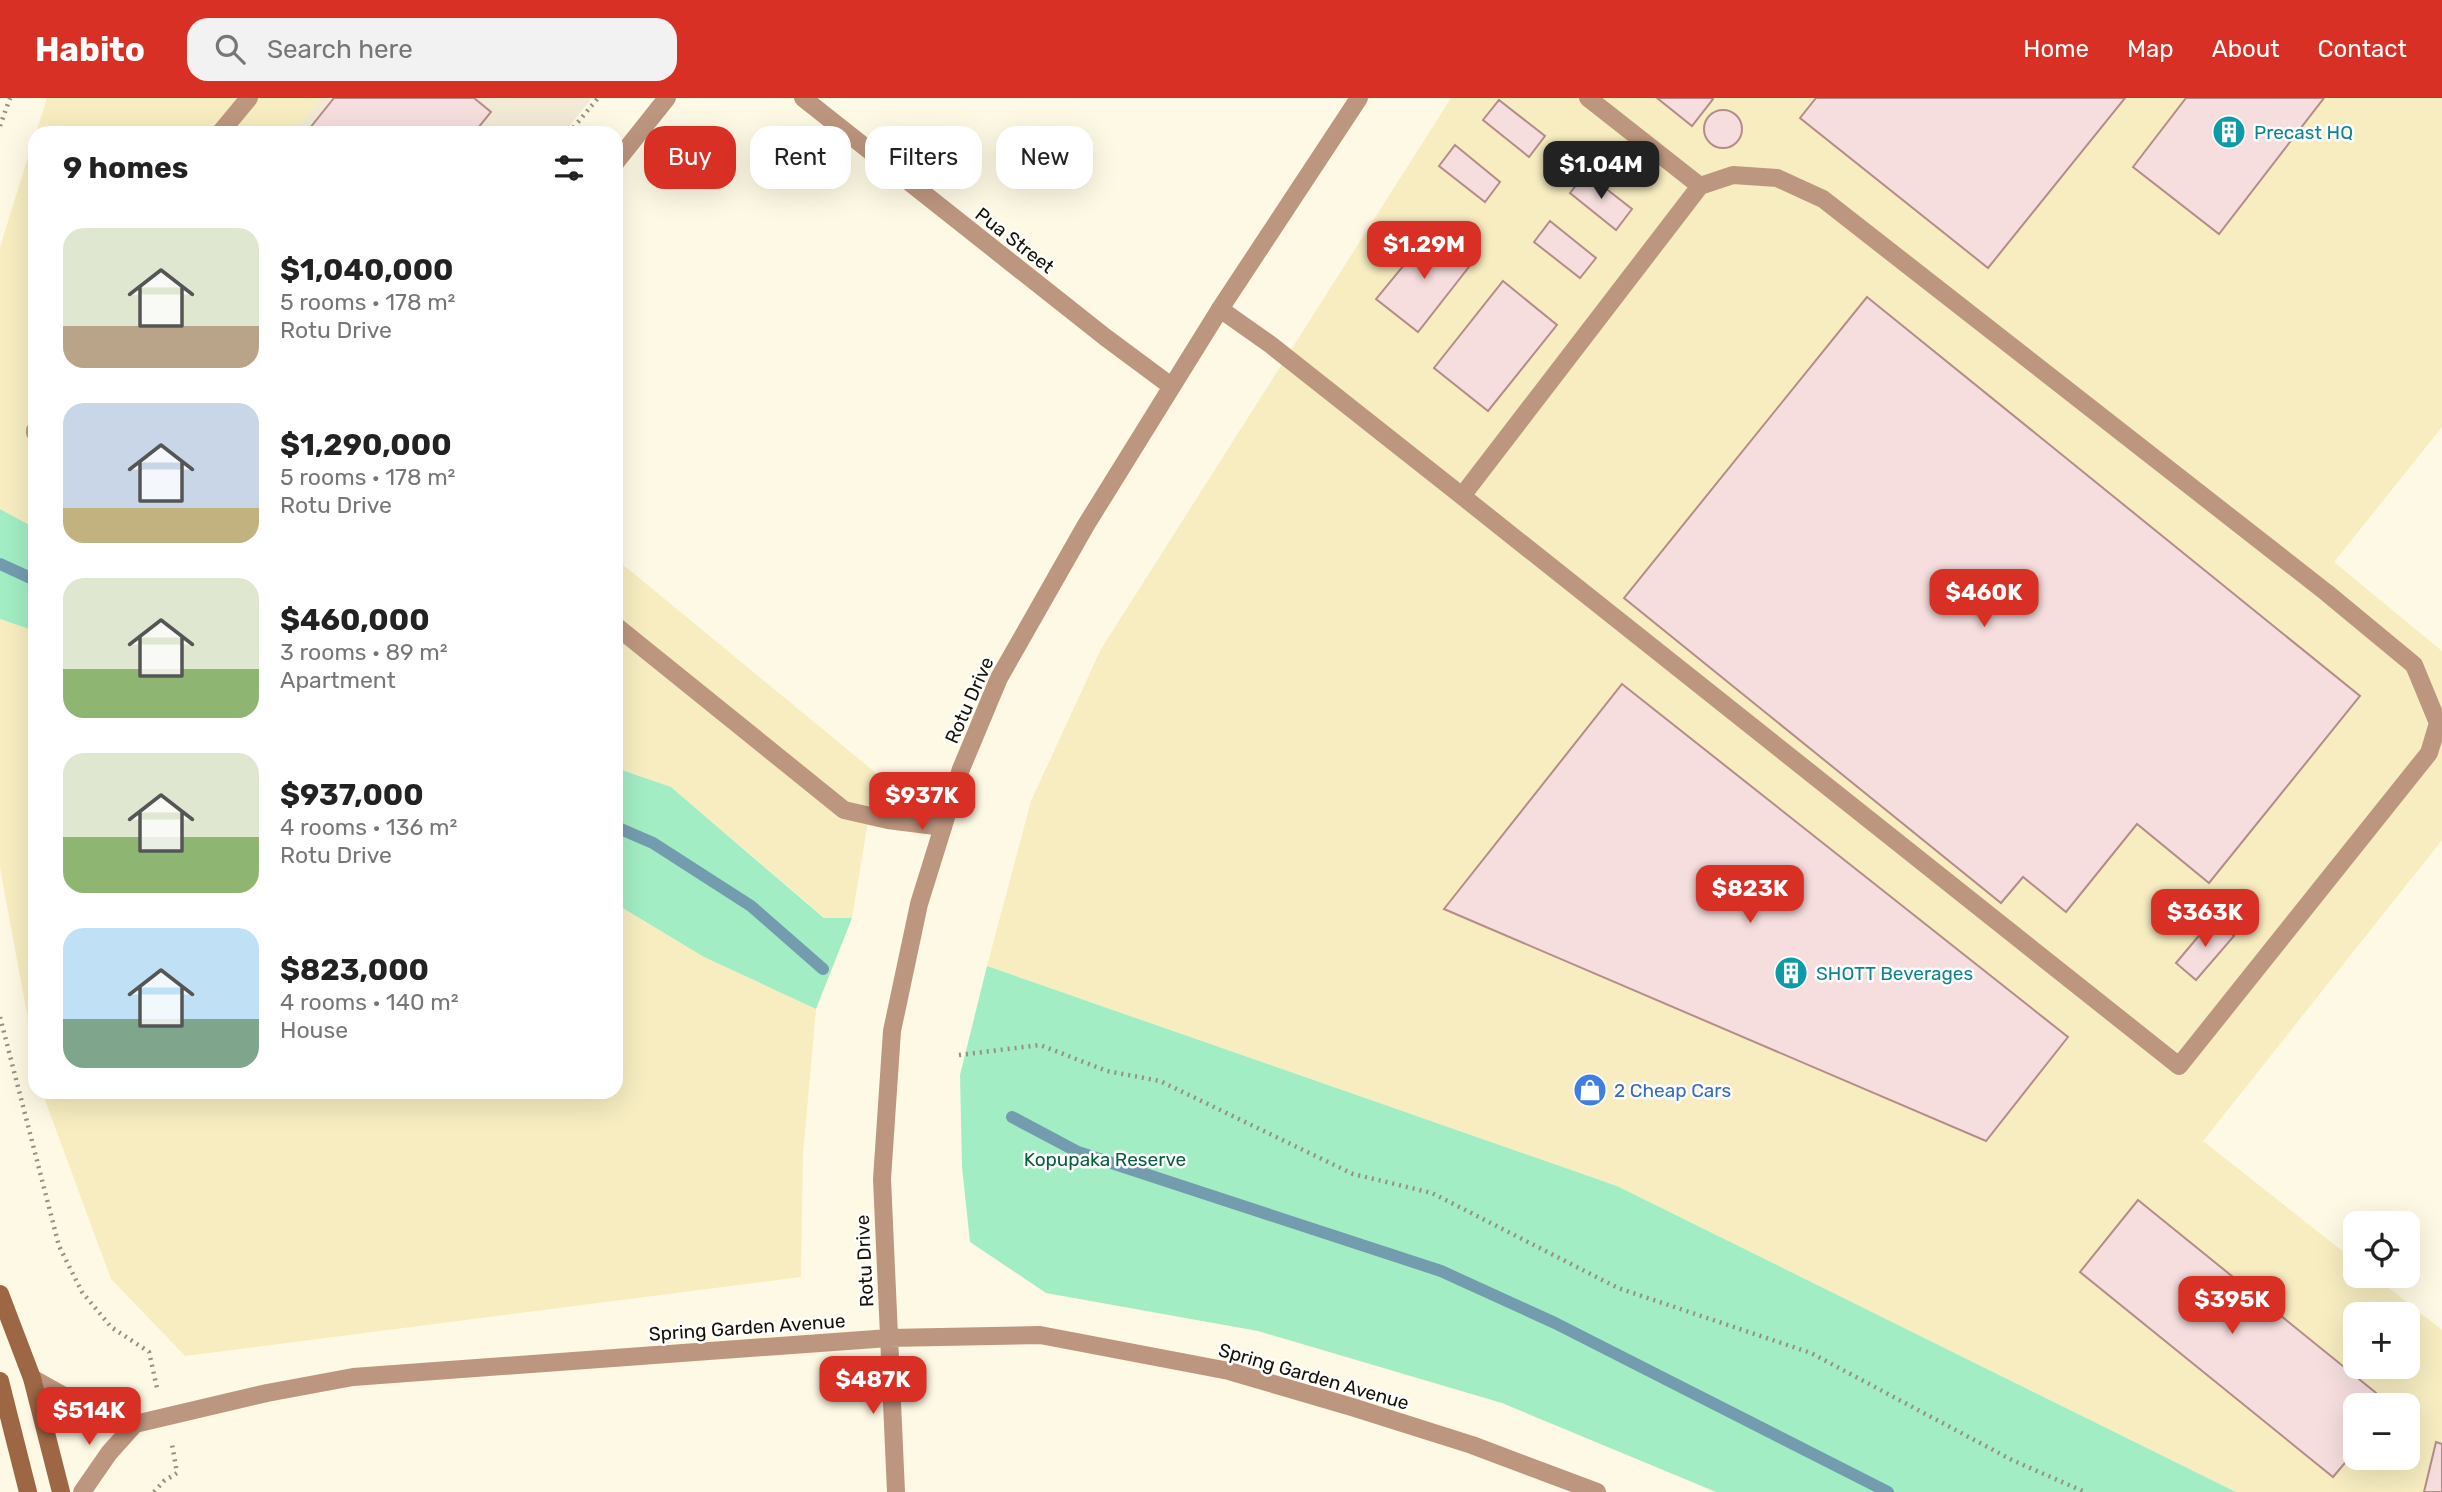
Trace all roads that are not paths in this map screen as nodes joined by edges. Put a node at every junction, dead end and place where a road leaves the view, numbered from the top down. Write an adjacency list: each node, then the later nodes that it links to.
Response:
1 (249, 98): 6 (street)
2 (667, 98): 7 (street)
3 (803, 98): 10 (street, Pua Street)
4 (1359, 98): 9 (street, Rotu Drive)
5 (1588, 98): 8 (street)
6 (226, 126)
7 (623, 153)
8 (1700, 186): 11 (street); 11 (street)
9 (1220, 309): 10 (street, Rotu Drive); 11 (street)
10 (1171, 386): 13 (street, Rotu Drive)
11 (1462, 496)
12 (623, 632): 13 (street)
13 (943, 827): 15 (street, Rotu Drive)
14 (0, 1294): 16 (main road)
15 (889, 1338): 18 (street, Spring Garden Avenue); 22 (street, Rotu Drive); 23 (street, Spring Garden Avenue)
16 (32, 1378): 18 (street, Spring Garden Avenue); 20 (main road)
17 (0, 1381): 19 (main road)
18 (135, 1424): 21 (street)
19 (28, 1492)
20 (61, 1492)
21 (82, 1492)
22 (896, 1492)
23 (1597, 1492)

